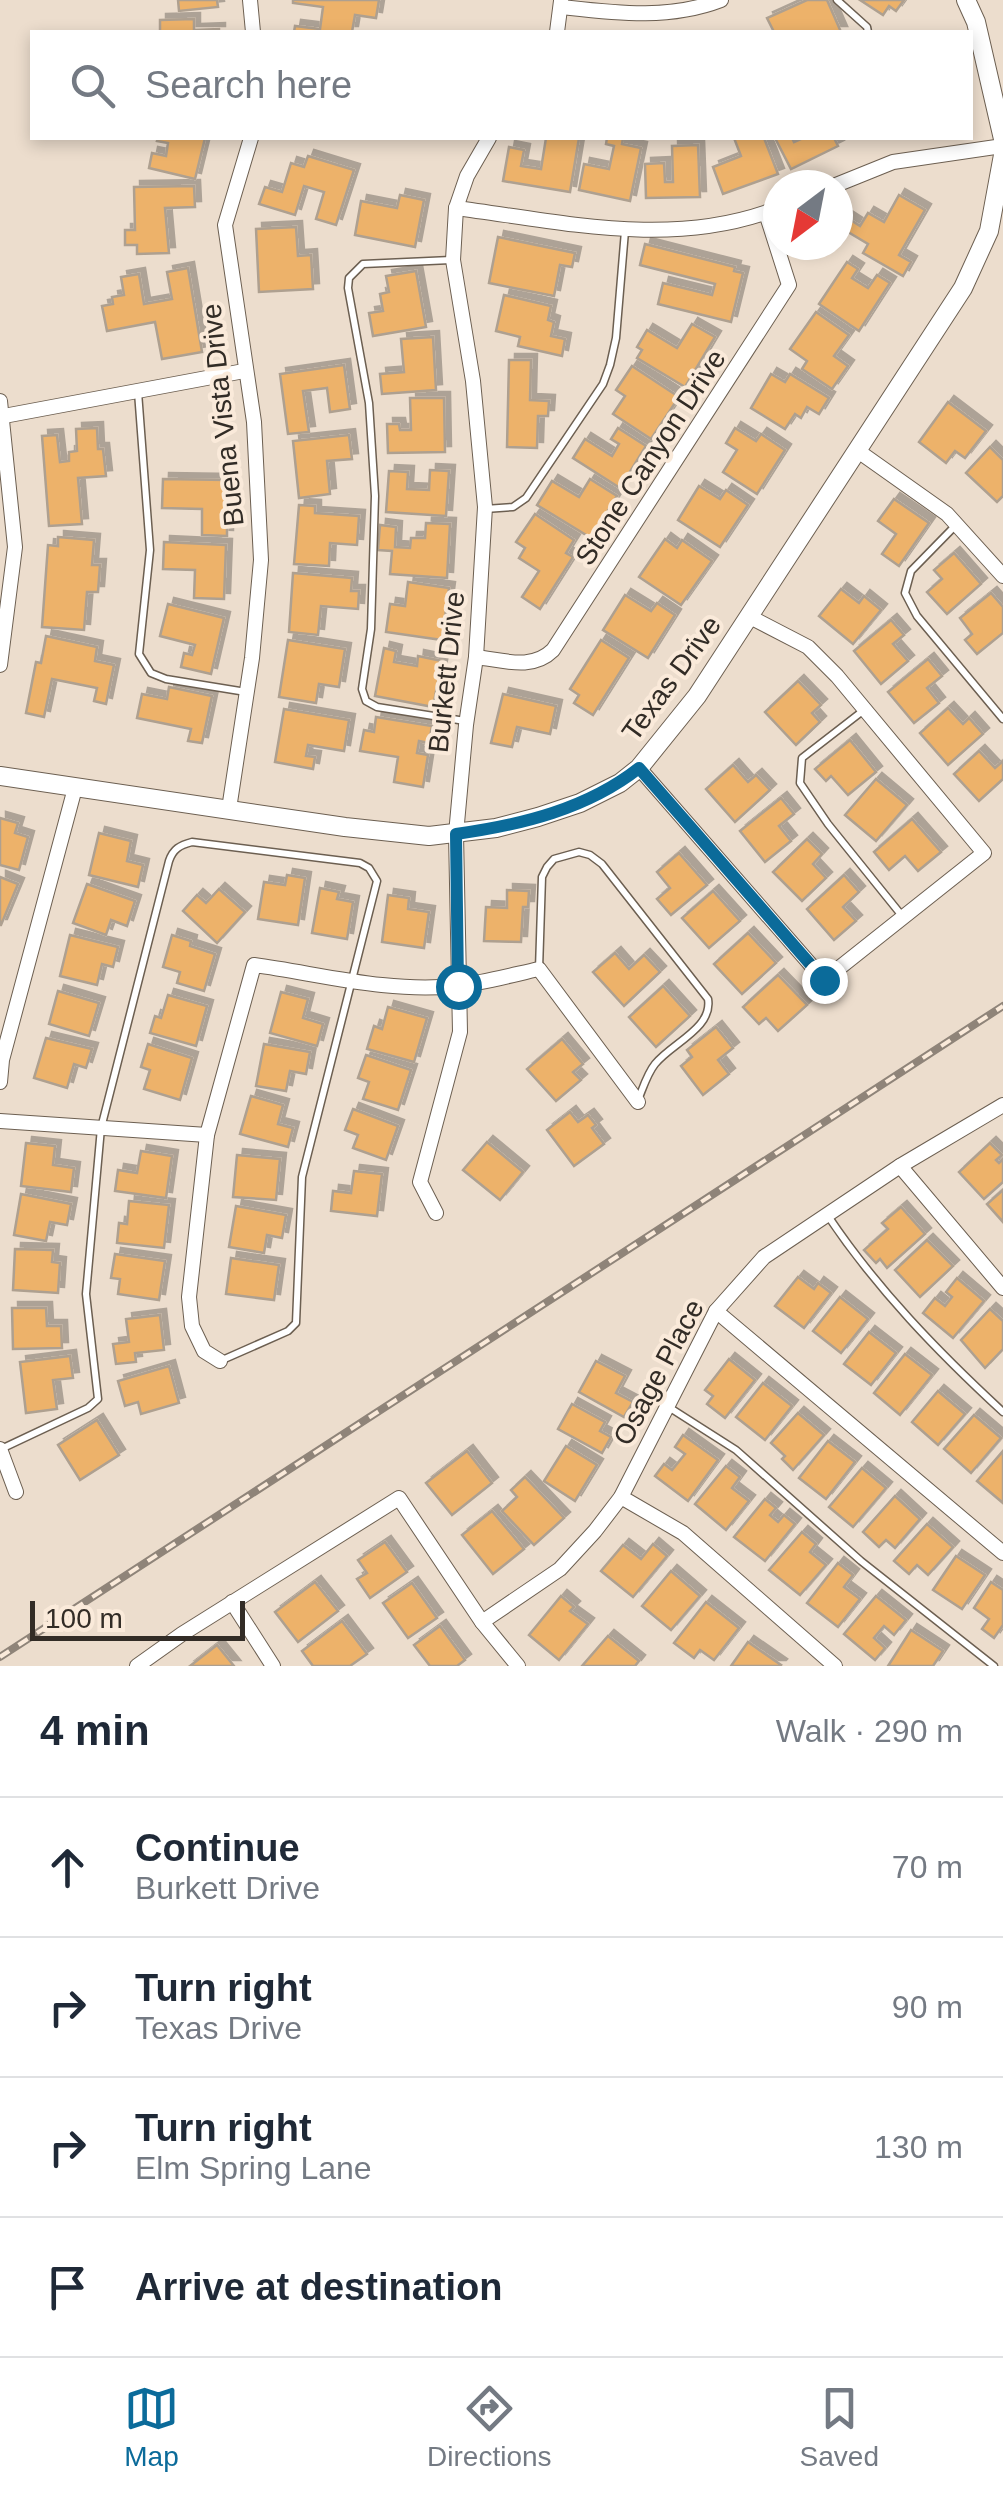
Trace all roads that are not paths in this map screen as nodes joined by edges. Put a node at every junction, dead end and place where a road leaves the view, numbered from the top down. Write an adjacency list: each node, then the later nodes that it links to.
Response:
1 (250, 0): 7 (street)
2 (721, 0): 6 (street)
3 (837, 0): 9 (lane)
4 (966, 0): 12 (street)
5 (561, 4): 6 (street); 8 (street)
6 (699, 4)
7 (252, 30)
8 (557, 30)
9 (868, 30)
10 (249, 140): 20 (street, Buena Vista Drive)
11 (488, 140): 15 (street, Burkett Drive)
12 (1003, 143): 14 (street)
13 (1003, 155): 23 (street, Texas Drive)
14 (853, 178)
15 (456, 208): 17 (street); 18 (street, Burkett Drive)
16 (763, 212): 17 (street)
17 (625, 230): 24 (lane)
18 (453, 260): 24 (street, Burkett Drive); 33 (lane)
19 (783, 260): 28 (street, Stone Canyon Drive)
20 (244, 372): 21 (street); 30 (street, Buena Vista Drive)
21 (138, 391): 22 (street); 30 (lane)
22 (2, 408): 29 (street)
23 (858, 451): 25 (street); 27 (street, Texas Drive)
24 (485, 509): 28 (street, Burkett Drive)
25 (957, 524): 26 (street); 32 (lane)
26 (1003, 576)
27 (750, 617): 31 (street); 34 (street, Texas Drive)
28 (476, 657): 33 (street, Burkett Drive)
29 (0, 665)
30 (247, 693): 37 (street, Buena Vista Drive)
31 (865, 710): 39 (lane); 39 (street)
32 (1003, 719)
33 (466, 722): 38 (street, Burkett Drive)
34 (639, 768): 38 (street, Texas Drive); 39 (street)
35 (0, 776): 36 (street, Texas Drive)
36 (75, 788): 37 (street, Texas Drive); 43 (street)
37 (229, 808): 38 (street, Texas Drive)
38 (456, 834): 42 (street, Burkett Drive)
39 (903, 917)
40 (540, 969): 42 (street); 44 (street); 44 (lane)
41 (355, 980): 42 (street); 47 (lane); 48 (street); 54 (lane)
42 (458, 986): 50 (street, Burkett Drive)
43 (0, 1082)
44 (638, 1102)
45 (1001, 1110): 49 (street, Osage Place)
46 (0, 1121): 47 (street)
47 (101, 1128): 48 (street); 57 (lane)
48 (208, 1135): 54 (street)
49 (900, 1166): 51 (street, Osage Place); 52 (street)
50 (436, 1214)
51 (827, 1215): 53 (street, Osage Place); 56 (lane)
52 (1003, 1288)
53 (716, 1311): 55 (street, Osage Place); 60 (street)
54 (220, 1361)
55 (667, 1406): 59 (street, Osage Place); 67 (lane)
56 (1003, 1412)
57 (0, 1449): 58 (street)
58 (16, 1492)
59 (621, 1496): 62 (street, Osage Place); 66 (street)
60 (1003, 1553)
61 (232, 1602): 62 (street); 63 (street); 64 (street)
62 (482, 1622): 65 (street)
63 (136, 1666)
64 (273, 1666)
65 (518, 1666)
66 (835, 1666)
67 (994, 1666)

